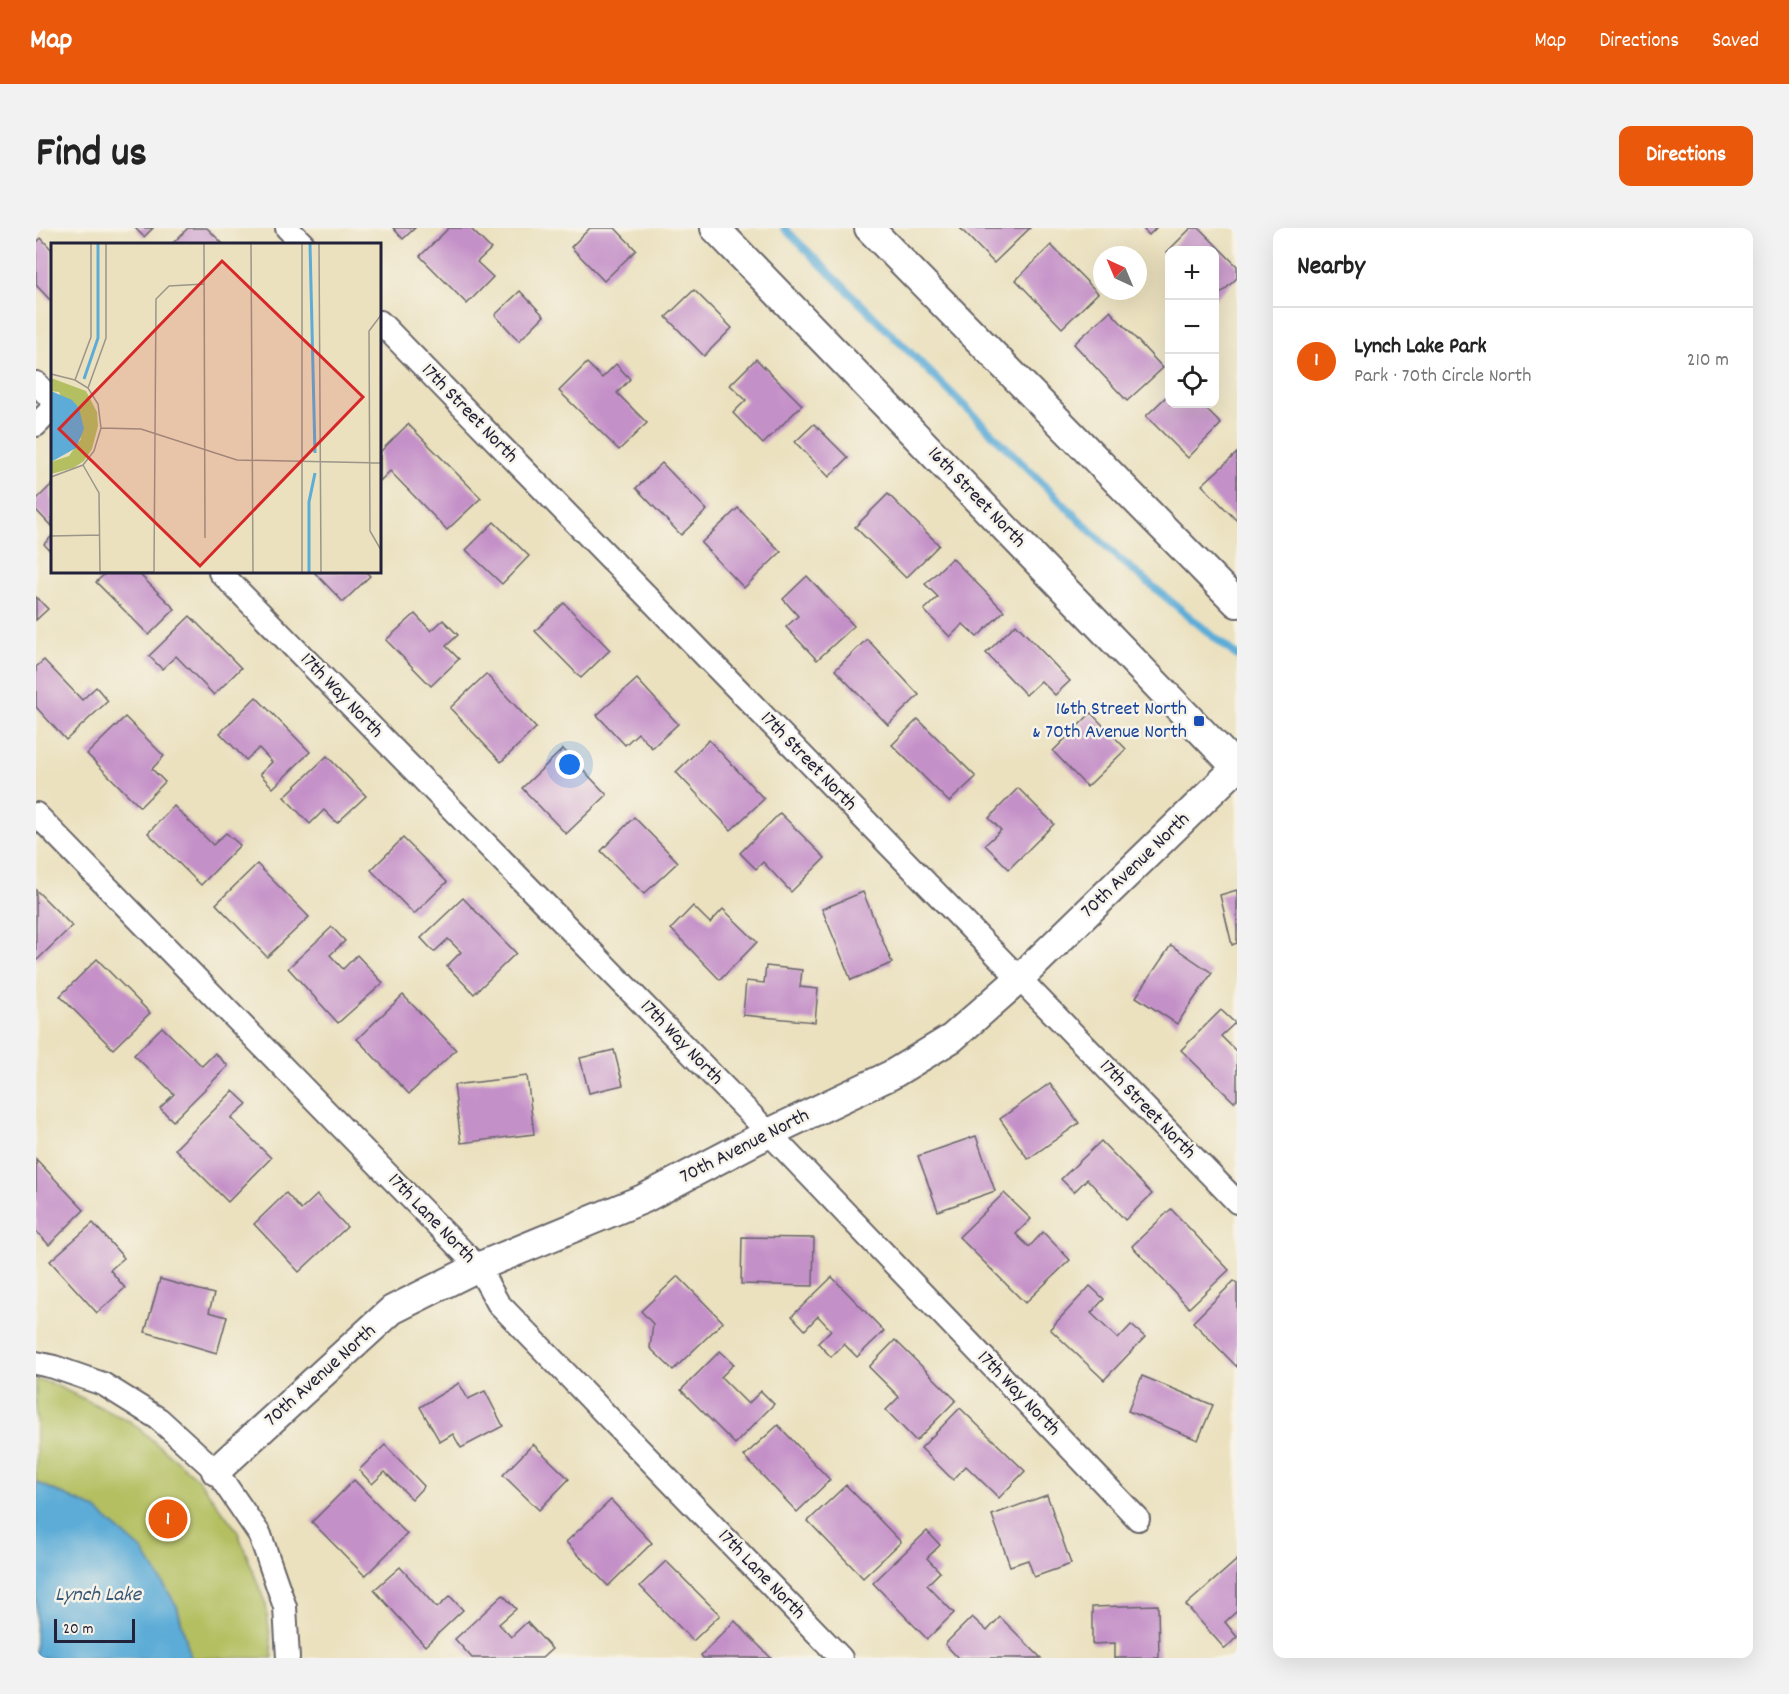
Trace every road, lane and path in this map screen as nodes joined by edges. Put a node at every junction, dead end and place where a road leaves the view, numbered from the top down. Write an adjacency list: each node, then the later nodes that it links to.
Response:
1 (287, 228): 4 (street)
2 (715, 228): 12 (street, 16th Street North)
3 (869, 228): 11 (street)
4 (302, 243)
5 (381, 323): 14 (street, 17th Street North)
6 (36, 383): 7 (street)
7 (51, 399)
8 (51, 410): 9 (street)
9 (36, 425)
10 (221, 573): 15 (street, 17th Way North)
11 (1237, 603)
12 (1237, 768): 14 (street, 70th Avenue North)
13 (36, 814): 17 (street, 17th Lane North)
14 (1019, 979): 15 (street, 70th Avenue North); 16 (street, 17th Street North)
15 (769, 1133): 17 (street, 70th Avenue North); 20 (street, 17th Way North)
16 (1237, 1202)
17 (478, 1267): 19 (street, 70th Avenue North); 22 (street, 17th Lane North)
18 (36, 1363): 19 (street)
19 (216, 1471): 21 (street)
20 (1138, 1519)
21 (288, 1658)
22 (842, 1658)

